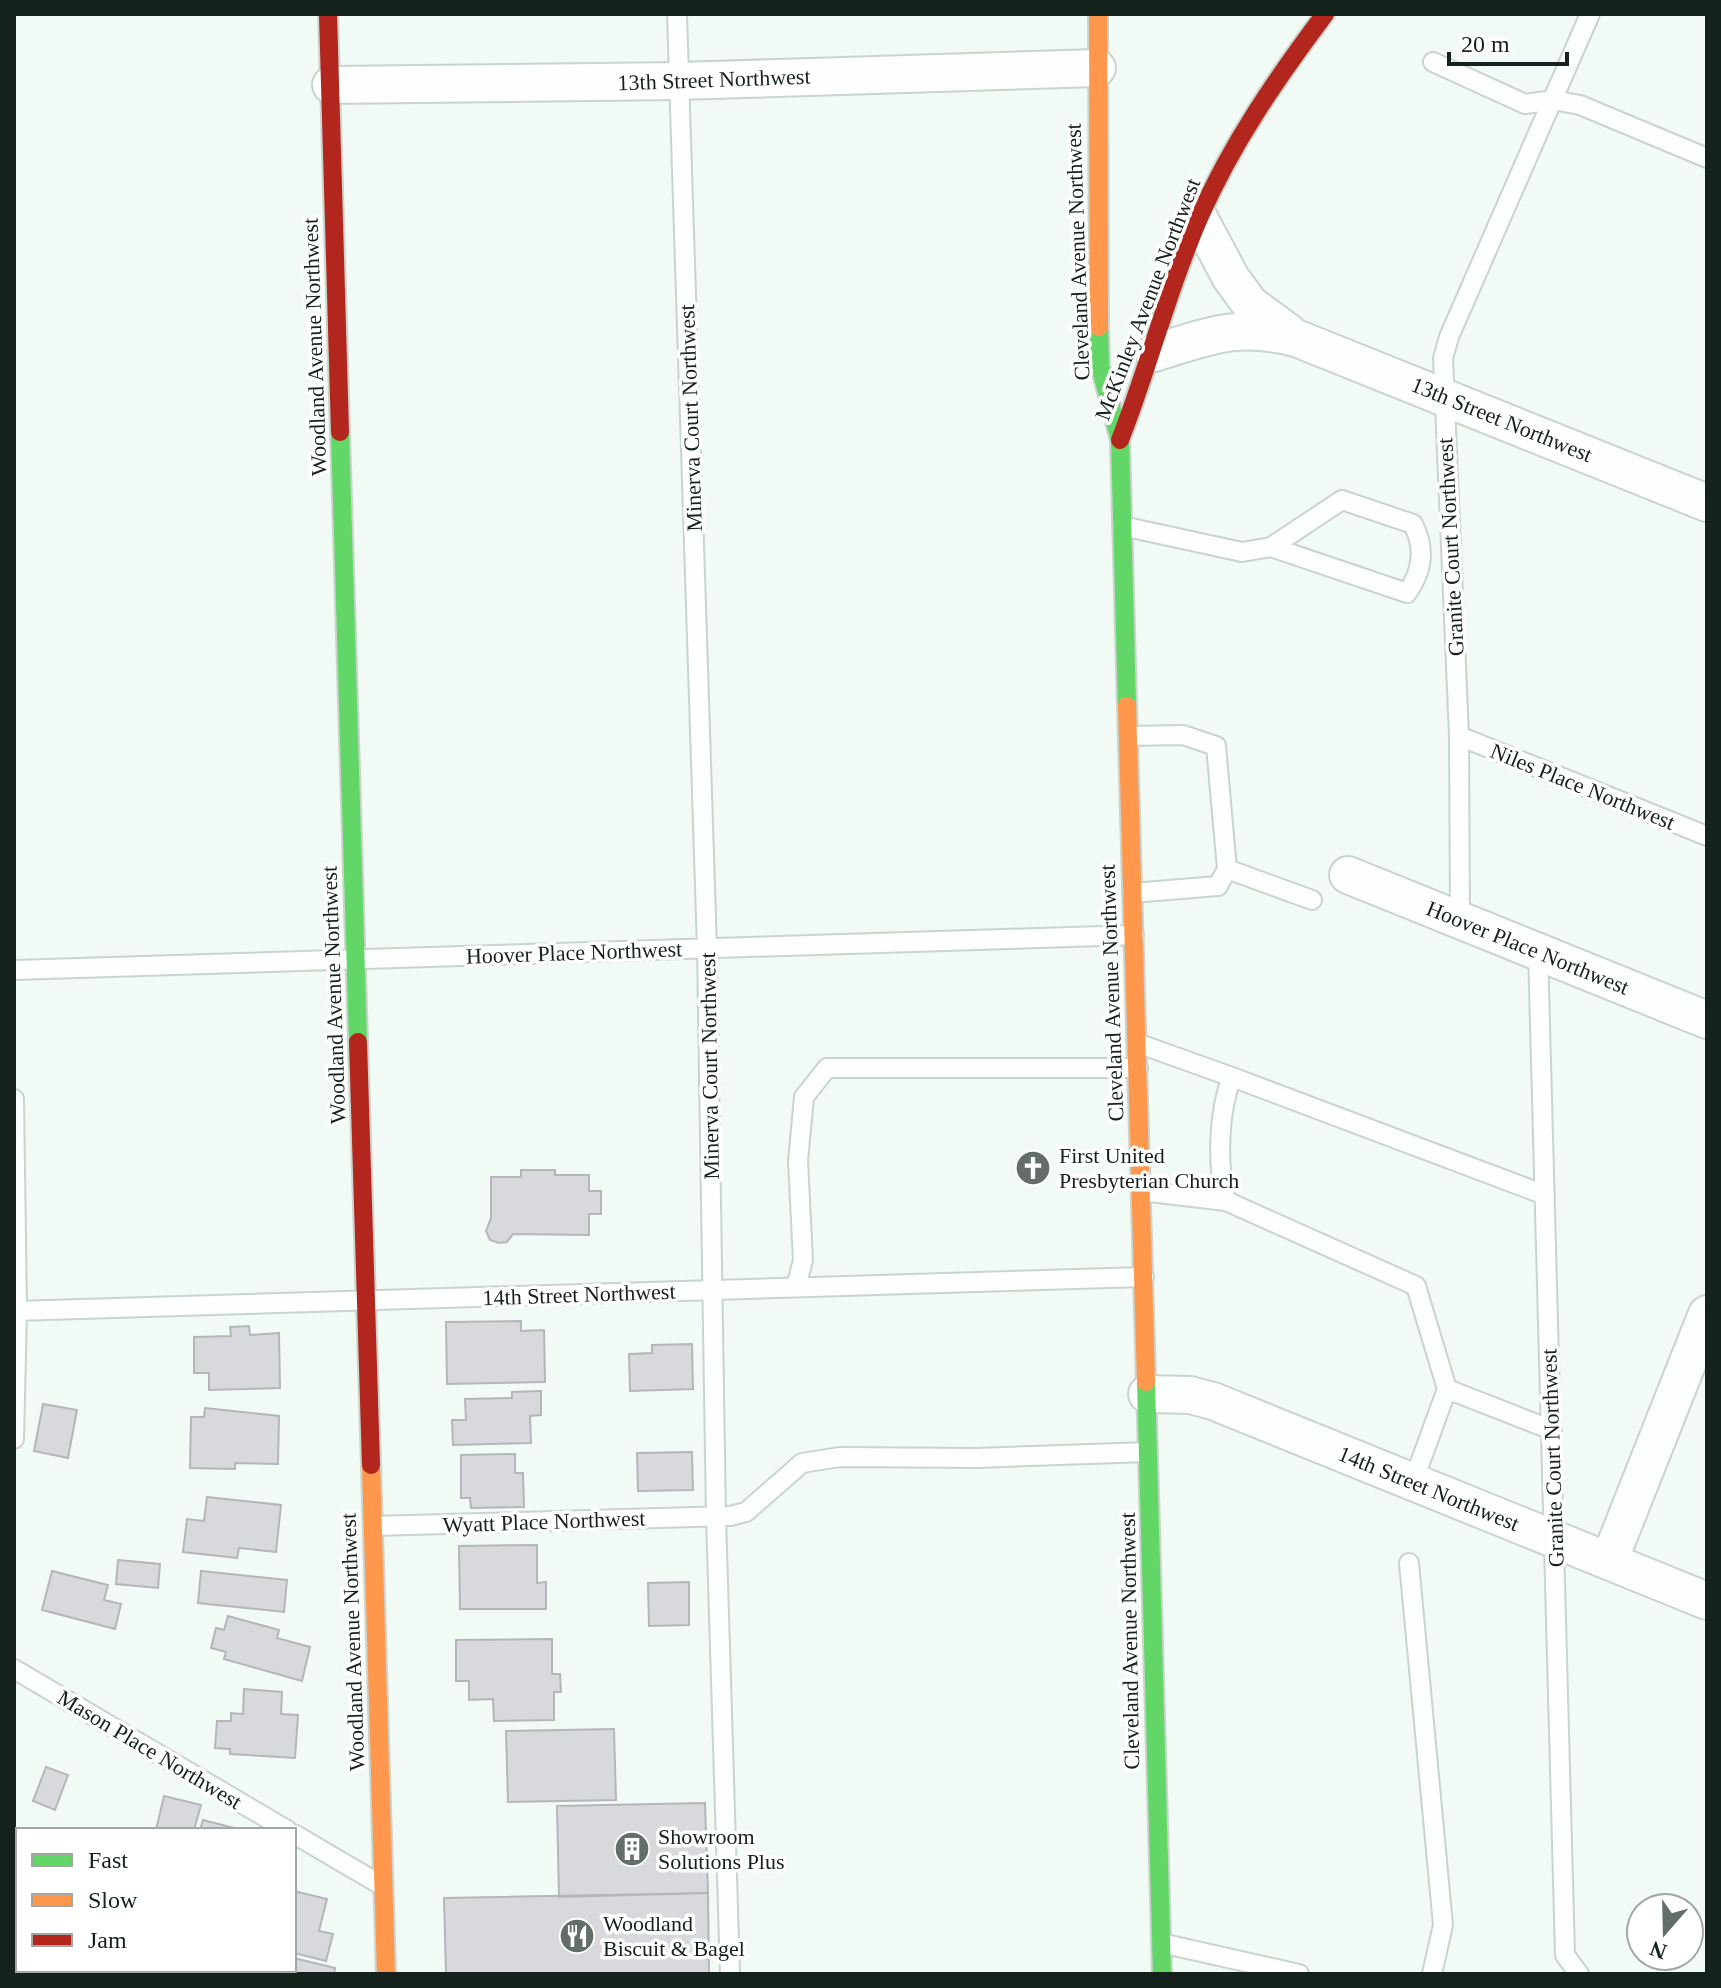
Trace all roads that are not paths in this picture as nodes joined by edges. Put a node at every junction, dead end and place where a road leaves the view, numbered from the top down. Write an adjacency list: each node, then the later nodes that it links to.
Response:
1 (328, 14): 9 (main road, Woodland Avenue Northwest)
2 (677, 14): 8 (lane, Minerva Court Northwest)
3 (1098, 14): 7 (main road, Cleveland Avenue Northwest)
4 (1325, 14): 12 (main road, McKinley Avenue Northwest)
5 (1590, 14): 10 (lane, Granite Court Northwest)
6 (1433, 62): 10 (lane)
7 (1097, 68): 8 (street, 13th Street Northwest); 16 (main road, Cleveland Avenue Northwest)
8 (680, 81): 9 (street, 13th Street Northwest); 29 (lane, Minerva Court Northwest)
9 (331, 85): 31 (main road, Woodland Avenue Northwest)
10 (1553, 100): 11 (lane); 15 (lane, Granite Court Northwest)
11 (1707, 158)
12 (1199, 218): 13 (street, 13th Street Northwest); 14 (main road, McKinley Avenue Northwest)
13 (1296, 338): 14 (street, 13th Street Northwest); 15 (street, 13th Street Northwest)
14 (1154, 353): 16 (main road, McKinley Avenue Northwest)
15 (1443, 395): 17 (street, 13th Street Northwest); 21 (lane, Granite Court Northwest)
16 (1120, 440): 18 (main road, Cleveland Avenue Northwest)
17 (1707, 503)
18 (1122, 526): 19 (lane); 20 (main road, Cleveland Avenue Northwest)
19 (1271, 547): 19 (lane)
20 (1128, 736): 23 (lane); 25 (main road, Cleveland Avenue Northwest)
21 (1459, 736): 22 (lane, Niles Place Northwest); 27 (lane, Granite Court Northwest)
22 (1707, 836)
23 (1227, 869): 25 (lane); 26 (lane)
24 (1348, 875): 27 (street, Hoover Place Northwest)
25 (1132, 893): 28 (main road, Cleveland Avenue Northwest)
26 (1312, 900)
27 (1460, 918): 30 (street, Hoover Place Northwest)
28 (1134, 935): 29 (lane, Hoover Place Northwest); 34 (main road, Cleveland Avenue Northwest)
29 (707, 949): 31 (lane, Hoover Place Northwest); 43 (lane, Minerva Court Northwest)
30 (1538, 950): 33 (street, Hoover Place Northwest); 39 (lane, Granite Court Northwest)
31 (355, 959): 32 (lane, Hoover Place Northwest); 44 (main road, Woodland Avenue Northwest)
32 (14, 970)
33 (1707, 1020)
34 (1137, 1043): 35 (main road, Cleveland Avenue Northwest); 36 (lane)
35 (1138, 1068): 38 (main road, Cleveland Avenue Northwest); 42 (lane)
36 (1232, 1077): 39 (lane); 40 (lane)
37 (14, 1099): 45 (lane)
38 (1141, 1191): 40 (lane); 41 (main road, Cleveland Avenue Northwest)
39 (1545, 1195): 49 (lane, Granite Court Northwest)
40 (1226, 1201): 47 (lane)
41 (1144, 1277): 42 (lane, 14th Street Northwest); 48 (main road, Cleveland Avenue Northwest)
42 (796, 1287): 43 (lane, 14th Street Northwest)
43 (712, 1289): 44 (lane, 14th Street Northwest); 53 (lane, Minerva Court Northwest)
44 (368, 1301): 45 (lane, 14th Street Northwest); 54 (main road, Woodland Avenue Northwest)
45 (16, 1311): 50 (lane)
46 (1707, 1314): 56 (street)
47 (1447, 1389): 49 (lane); 52 (lane)
48 (1147, 1394): 51 (main road, Cleveland Avenue Northwest); 52 (street, 14th Street Northwest)
49 (1552, 1430): 55 (lane, Granite Court Northwest)
50 (14, 1439)
51 (1148, 1452): 53 (lane, Wyatt Place Northwest); 63 (main road, Cleveland Avenue Northwest)
52 (1413, 1482): 55 (street, 14th Street Northwest)
53 (716, 1517): 54 (lane, Wyatt Place Northwest); 66 (lane, Minerva Court Northwest)
54 (373, 1526): 62 (main road, Woodland Avenue Northwest)
55 (1555, 1539): 56 (street, 14th Street Northwest); 64 (lane, Granite Court Northwest)
56 (1609, 1561): 58 (street, 14th Street Northwest)
57 (1409, 1563): 69 (lane)
58 (1707, 1601)
59 (14, 1669): 60 (lane, Mason Place Northwest)
60 (284, 1828)
61 (296, 1835): 62 (lane)
62 (383, 1887): 65 (main road, Woodland Avenue Northwest)
63 (1161, 1943): 67 (main road, Cleveland Avenue Northwest); 68 (lane)
64 (1574, 1970)
65 (386, 1974)
66 (730, 1974)
67 (1162, 1974)
68 (1299, 1974)
69 (1432, 1974)

